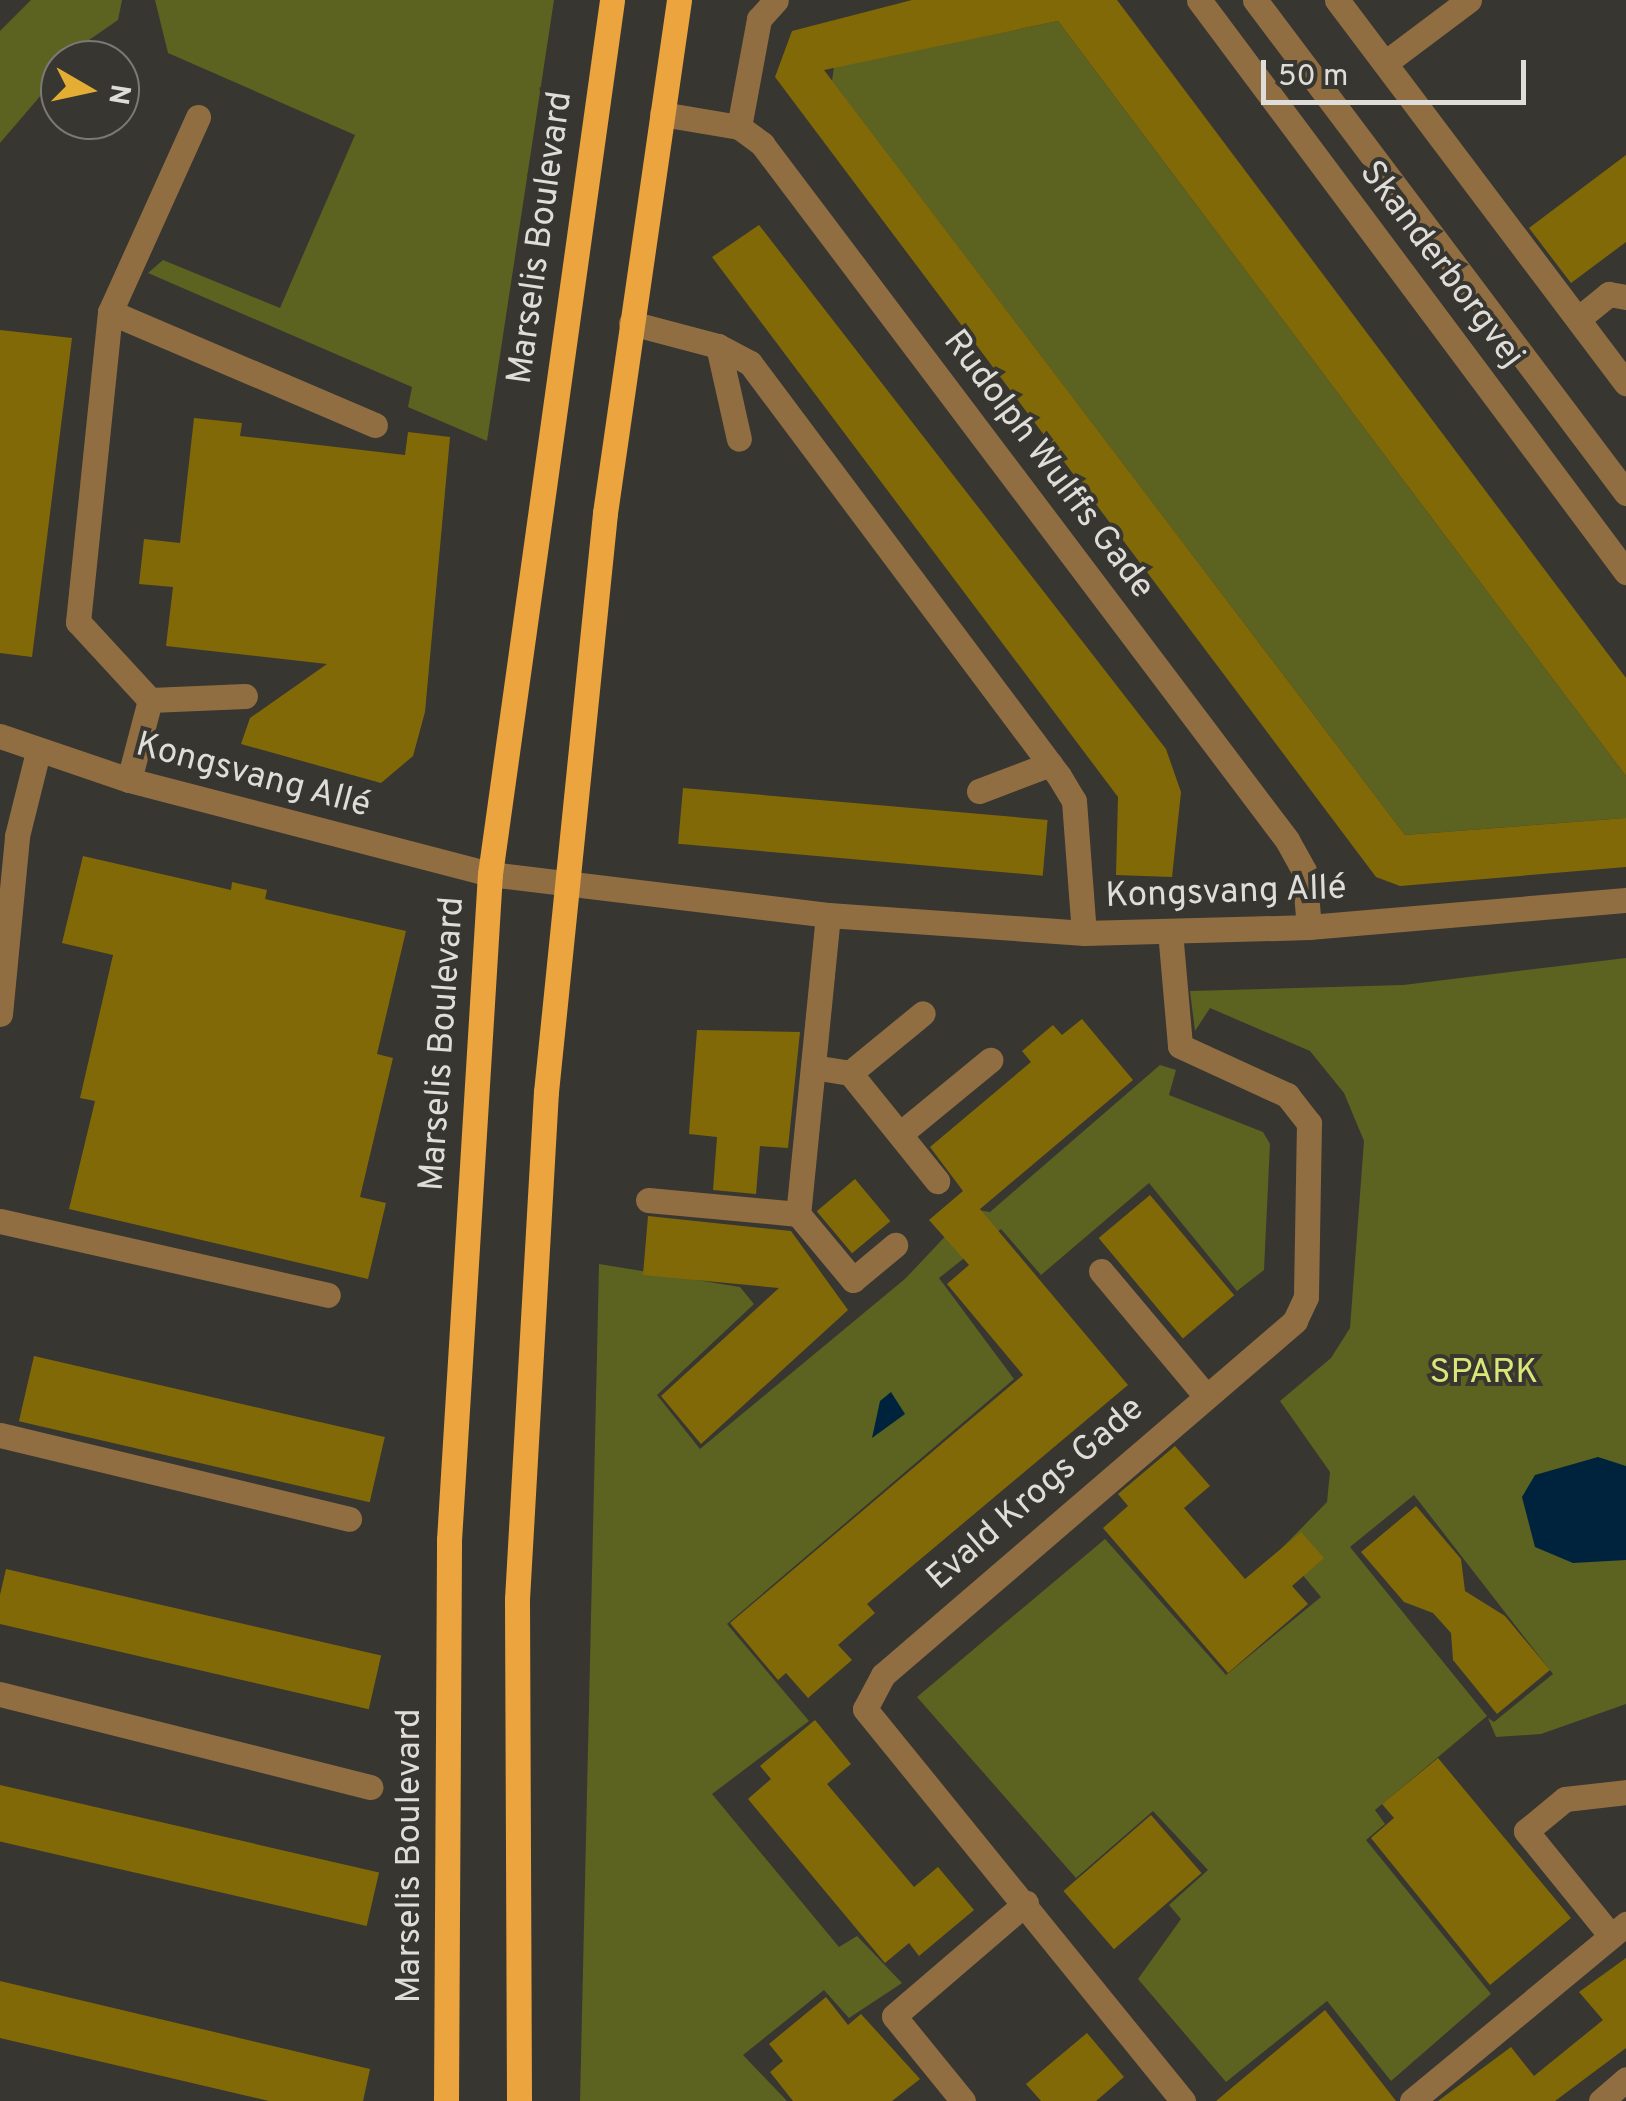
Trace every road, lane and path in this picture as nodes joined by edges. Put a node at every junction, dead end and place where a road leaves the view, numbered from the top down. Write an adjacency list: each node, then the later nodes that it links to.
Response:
1 (612, 0): 29 (main road, Marselis Boulevard)
2 (679, 0): 9 (main road)
3 (776, 0): 11 (street)
4 (1199, 0): 21 (street, Skanderborgvej)
5 (1255, 0): 20 (street, Skanderborgvej)
6 (1337, 0): 8 (street)
7 (1469, 0): 8 (street)
8 (1384, 64): 14 (street)
9 (662, 114): 11 (street); 15 (main road)
10 (198, 117): 13 (street)
11 (739, 128): 33 (street, Rudolph Wulffs Gade)
12 (1626, 297): 14 (street)
13 (110, 312): 18 (street); 23 (street)
14 (1578, 319): 17 (street)
15 (632, 323): 16 (street); 30 (main road)
16 (718, 346): 19 (street); 26 (street)
17 (1626, 383)
18 (375, 425)
19 (739, 439)
20 (1626, 493)
21 (1626, 572)
22 (245, 696): 23 (street)
23 (150, 700): 27 (street)
24 (0, 736): 25 (street, Kongsvang Allé)
25 (38, 752): 27 (street, Kongsvang Allé); 37 (street)
26 (1050, 764): 28 (street); 35 (street)
27 (129, 780): 29 (street, Kongsvang Allé)
28 (979, 792)
29 (490, 874): 30 (street, Kongsvang Allé); 58 (main road, Marselis Boulevard)
30 (564, 884): 32 (street, Kongsvang Allé); 59 (main road)
31 (1626, 900): 33 (street, Kongsvang Allé)
32 (828, 916): 35 (street, Kongsvang Allé); 39 (street)
33 (1309, 927): 34 (street, Kongsvang Allé)
34 (1170, 930): 35 (street, Kongsvang Allé); 49 (street, Evald Krogs Gade)
35 (1084, 933)
36 (922, 1013): 40 (street)
37 (0, 1014)
38 (990, 1060): 41 (street)
39 (813, 1067): 40 (street); 44 (street)
40 (850, 1073): 41 (street)
41 (900, 1134): 42 (street)
42 (937, 1181)
43 (648, 1200): 44 (street)
44 (798, 1214): 46 (street)
45 (0, 1221): 48 (street)
46 (896, 1245)
47 (1102, 1271): 49 (street)
48 (328, 1295)
49 (1206, 1396): 55 (street, Evald Krogs Gade)
50 (0, 1435): 51 (street)
51 (349, 1519)
52 (0, 1694): 53 (street)
53 (370, 1787)
54 (1626, 1792): 56 (street)
55 (1026, 1902): 60 (street); 61 (street, Evald Krogs Gade)
56 (1619, 1930): 62 (street)
57 (1626, 2079): 63 (street)
58 (446, 2101)
59 (518, 2101)
60 (964, 2101)
61 (1183, 2101)
62 (1413, 2101)
63 (1600, 2101)

